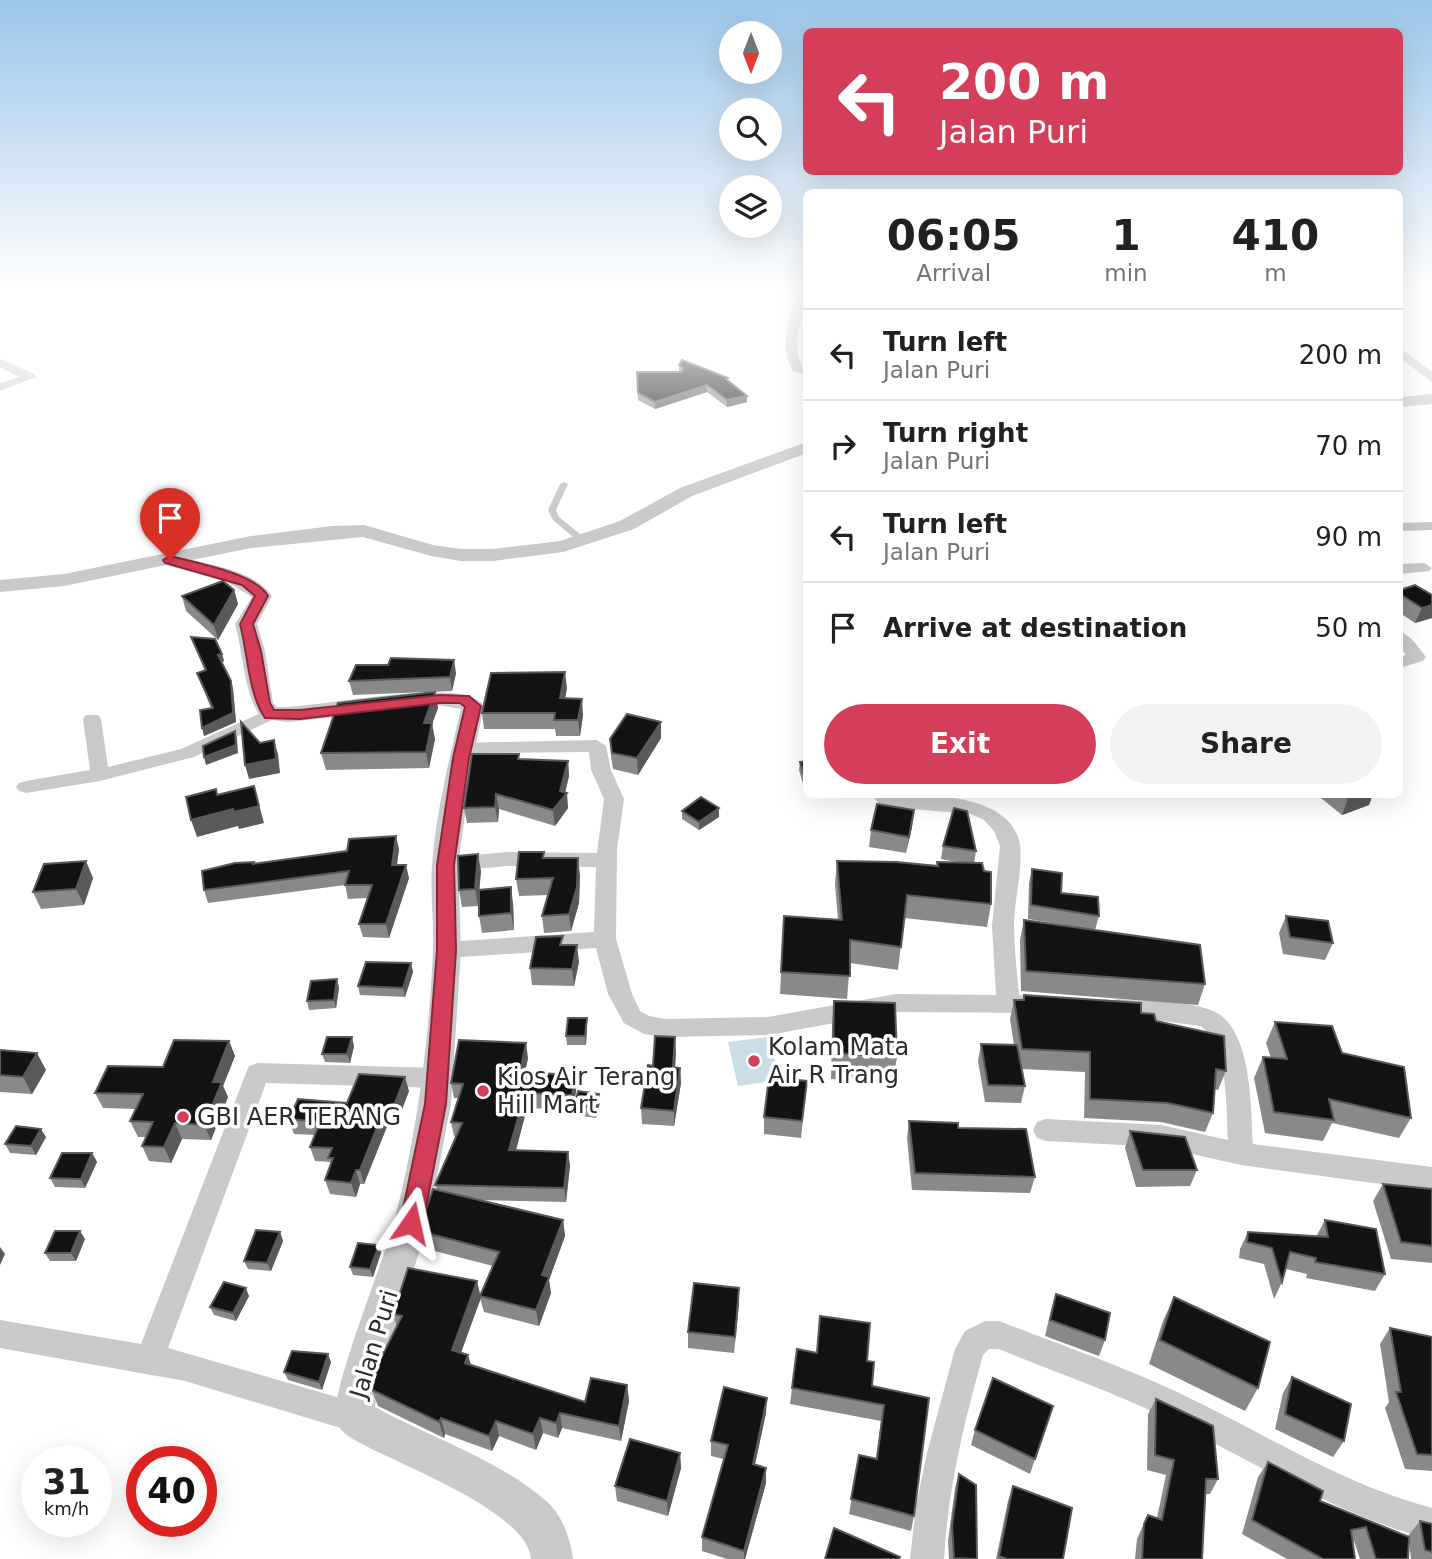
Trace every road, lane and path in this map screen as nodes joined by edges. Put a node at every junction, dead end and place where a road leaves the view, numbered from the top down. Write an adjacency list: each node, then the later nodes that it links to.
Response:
1 (6, 366): 4 (street)
2 (1417, 366): 3 (street)
3 (1432, 378)
4 (0, 387)
5 (1432, 399): 6 (street)
6 (1403, 402)
7 (803, 448): 11 (street)
8 (564, 484): 11 (lane)
9 (1432, 526): 10 (street)
10 (1403, 527)
11 (582, 540): 12 (street)
12 (170, 560): 15 (street); 18 (street)
13 (1424, 568): 14 (street)
14 (1403, 569)
15 (0, 586)
16 (1432, 651): 17 (street)
17 (1407, 658)
18 (270, 715): 20 (street, Jalan Puri); 21 (street)
19 (92, 719): 21 (street)
20 (464, 747): 24 (street); 25 (street, Jalan Puri)
21 (100, 775): 22 (street)
22 (26, 787)
23 (884, 798): 26 (street)
24 (607, 860): 25 (street); 28 (street)
25 (445, 865): 29 (street, Jalan Puri)
26 (1003, 926): 27 (street); 30 (street)
27 (1030, 930)
28 (605, 939): 29 (street); 30 (street)
29 (447, 950): 33 (street, Jalan Puri)
30 (1008, 1002): 31 (street)
31 (1063, 1005)
32 (1090, 1007): 35 (street)
33 (437, 1078): 38 (street); 39 (street, Jalan Puri)
34 (1046, 1130): 35 (street)
35 (1241, 1154): 36 (street)
36 (1432, 1180)
37 (0, 1334): 38 (street)
38 (149, 1360): 39 (street)
39 (354, 1417): 41 (street, Jalan Puri)
40 (1432, 1524): 42 (street)
41 (552, 1559)
42 (927, 1559)

